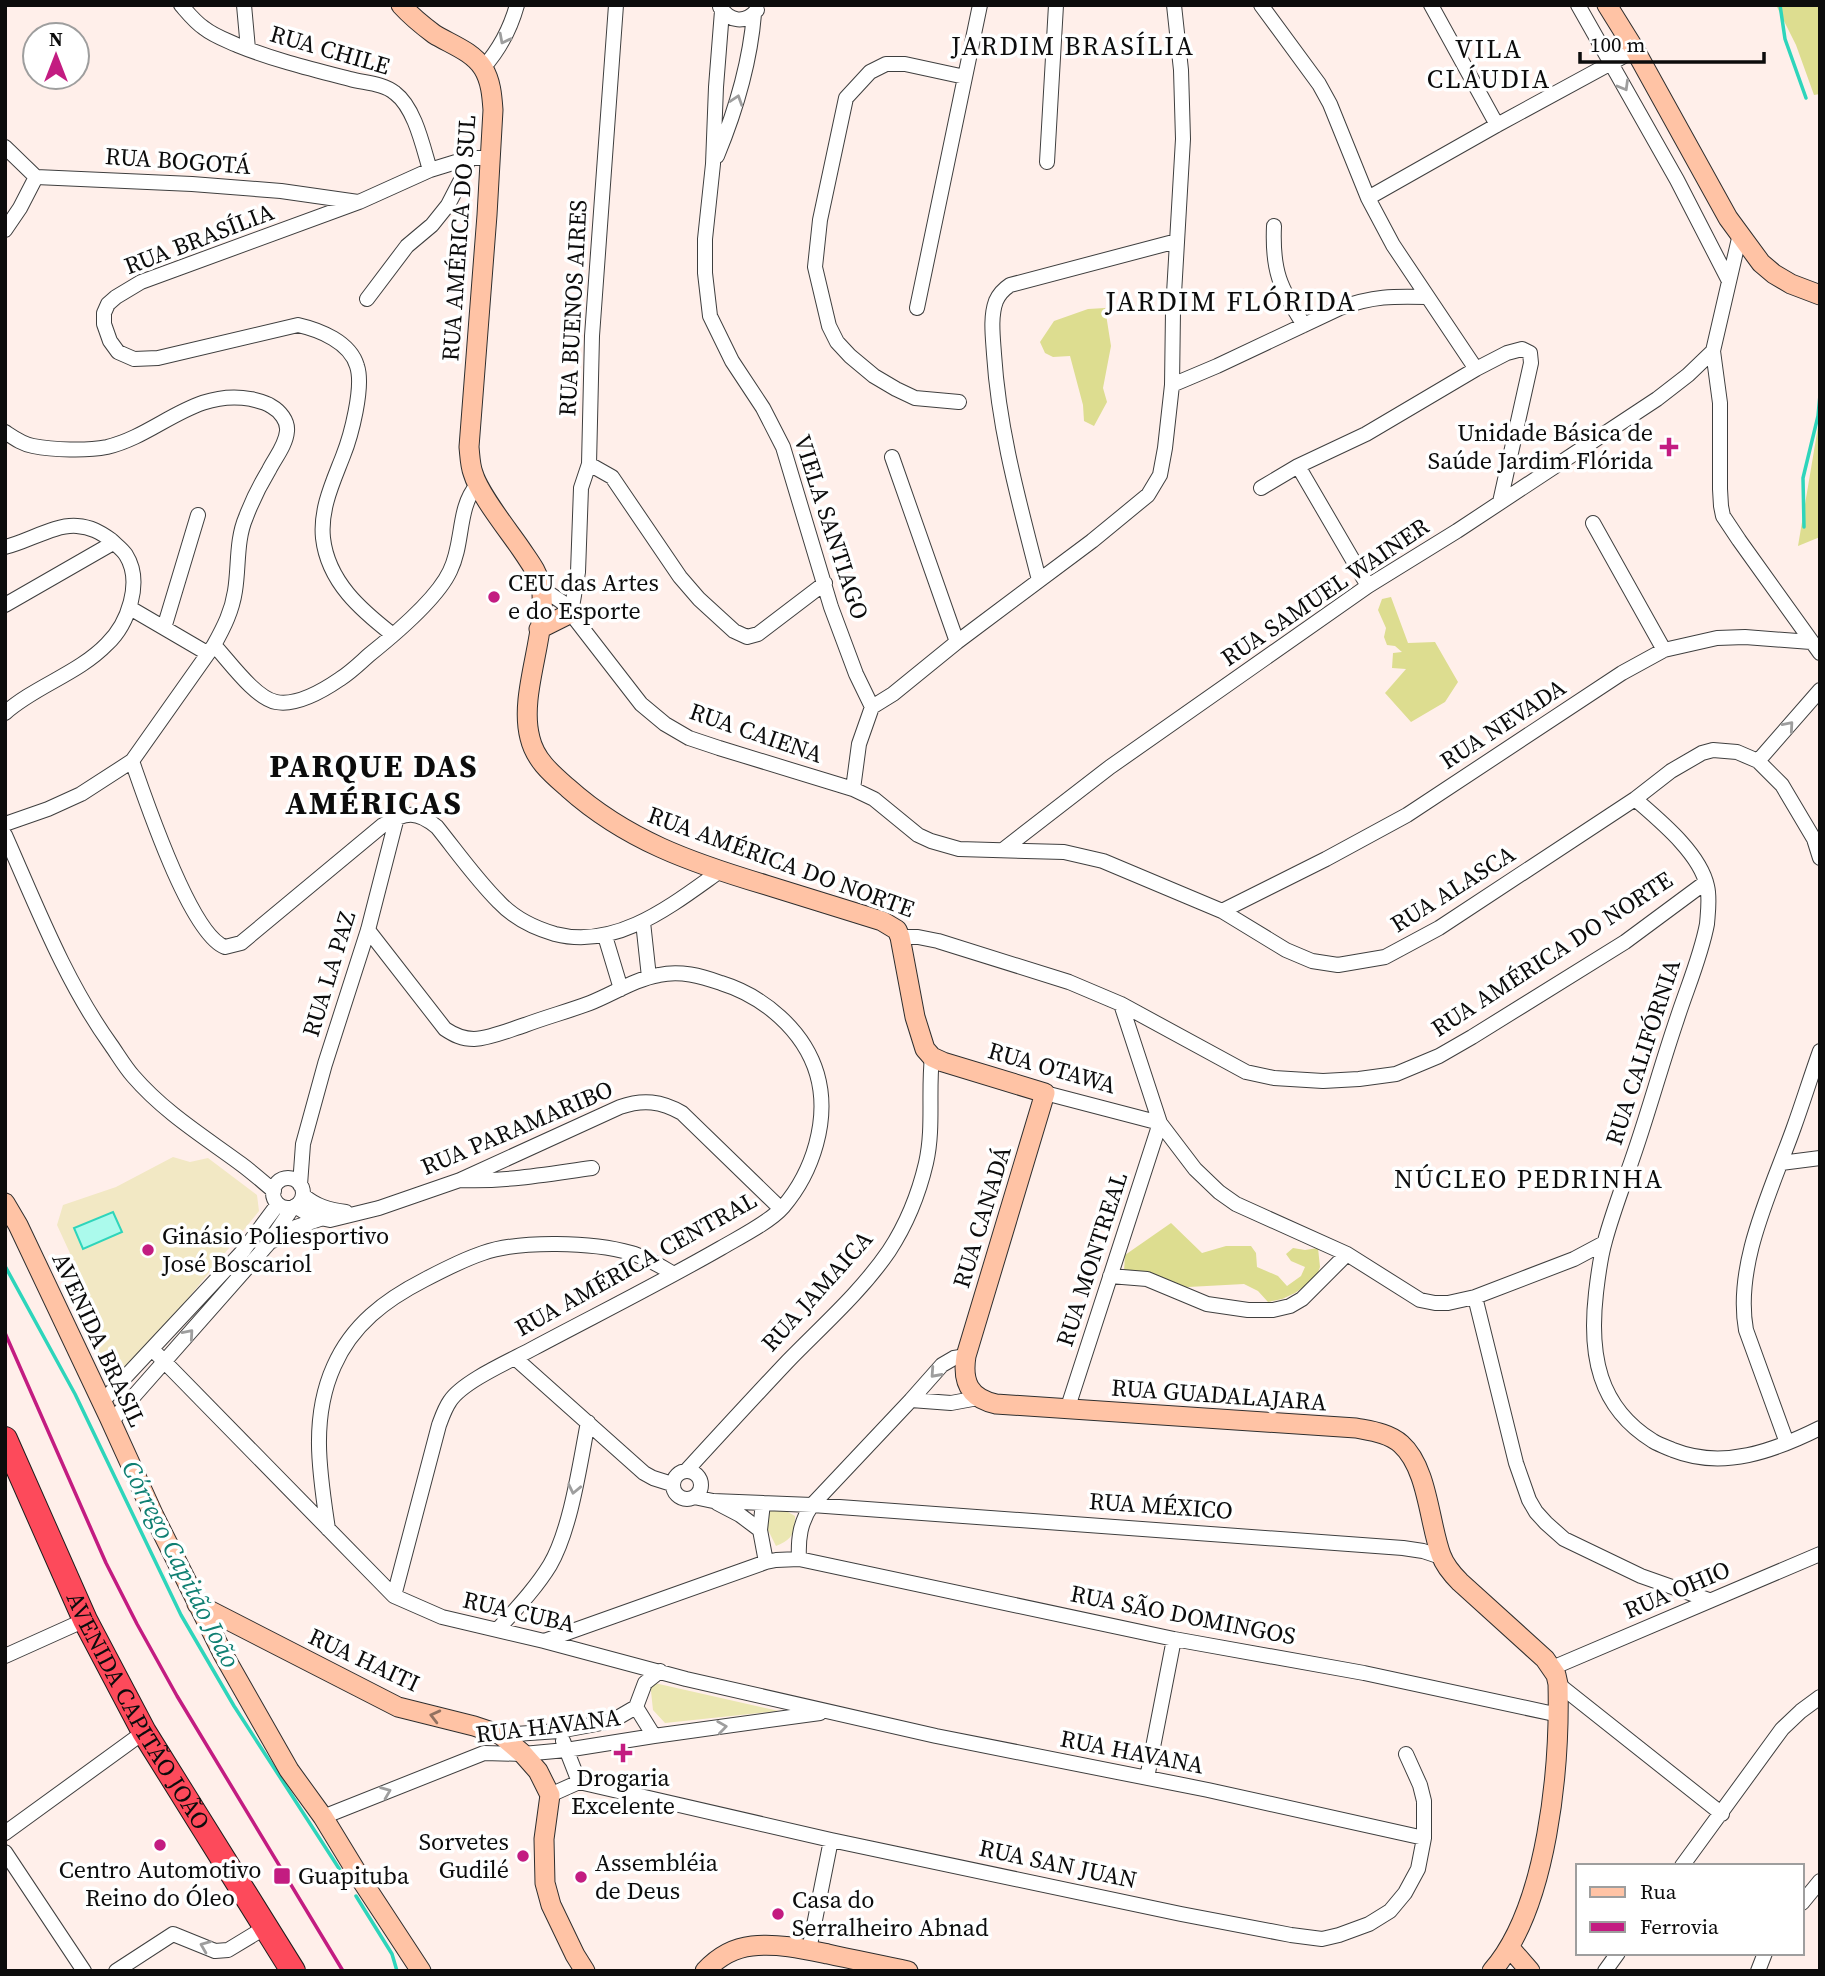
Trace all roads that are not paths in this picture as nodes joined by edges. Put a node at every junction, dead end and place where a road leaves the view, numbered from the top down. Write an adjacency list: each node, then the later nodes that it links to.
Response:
1 (181, 5): 15 (street, RUA CHILE)
2 (244, 5): 15 (street)
3 (401, 5): 18 (street)
4 (517, 5): 18 (street, one-way to 18)
5 (616, 5): 46 (street, RUA BUENOS AIRES)
6 (980, 5): 19 (street)
7 (1056, 5): 24 (street)
8 (1174, 5): 33 (street)
9 (1261, 5): 28 (street)
10 (1431, 5): 20 (street)
11 (1578, 5): 17 (street)
12 (721, 8): 13 (street); 25 (street, VIELA SANTIAGO)
13 (757, 9): 25 (street, VIELA SANTIAGO, one-way to 13)
14 (1614, 10): 16 (street)
15 (248, 50): 26 (street, RUA CHILE)
16 (1634, 50): 17 (street); 32 (street)
17 (1611, 63): 20 (street); 34 (street, one-way to 34)
18 (483, 68): 23 (street, RUA AMÉRICA DO SUL)
19 (965, 77): 38 (street); 43 (street)
20 (1497, 125): 28 (street)
21 (5, 148): 27 (street)
22 (468, 158): 23 (street, RUA BRASÍLIA); 26 (street, RUA BRASÍLIA); 37 (street)
23 (491, 158): 48 (street, RUA AMÉRICA DO SUL)
24 (1047, 162)
25 (713, 164): 56 (street, VIELA SANTIAGO)
26 (430, 170): 29 (street, RUA BRASÍLIA)
27 (36, 177): 29 (street, RUA BOGOTÁ); 31 (street)
28 (1368, 198): 36 (street)
29 (359, 202): 64 (street, RUA BRASÍLIA)
30 (1274, 226): 39 (street)
31 (5, 230)
32 (1740, 234): 34 (street); 35 (street)
33 (1177, 241): 42 (street); 55 (street)
34 (1730, 281): 40 (street)
35 (1820, 295)
36 (1427, 296): 39 (street); 41 (street)
37 (367, 299)
38 (917, 308)
39 (1304, 324): 42 (street)
40 (1713, 351): 50 (street, RUA SAMUEL WAINER); 66 (street)
41 (1476, 369): 47 (street); 50 (street)
42 (1172, 385): 55 (street)
43 (959, 402)
44 (5, 432): 67 (street)
45 (892, 457): 65 (street)
46 (589, 464): 56 (street); 61 (street, RUA BUENOS AIRES)
47 (1298, 466): 49 (street); 57 (street)
48 (477, 485): 58 (street, RUA AMÉRICA DO NORTE); 64 (street)
49 (1261, 488)
50 (1500, 502): 57 (street, RUA SAMUEL WAINER)
51 (198, 515): 63 (street)
52 (1593, 523): 68 (street)
53 (113, 542): 54 (street); 59 (street); 60 (street)
54 (5, 547)
55 (1039, 580): 65 (street)
56 (825, 583): 70 (street, VIELA SANTIAGO)
57 (1368, 586): 79 (street, RUA SAMUEL WAINER)
58 (541, 588): 61 (street, RUA CAIENA); 62 (street, RUA AMÉRICA DO NORTE)
59 (5, 605)
60 (130, 608): 63 (street); 71 (street)
61 (571, 612): 62 (street); 74 (street, RUA CAIENA)
62 (540, 620): 81 (street, RUA AMÉRICA DO NORTE)
63 (164, 628): 67 (street)
64 (393, 635): 67 (street)
65 (957, 642): 70 (street)
66 (1816, 648): 68 (street, RUA NEVADA)
67 (210, 649): 72 (street)
68 (1664, 650): 83 (street, RUA NEVADA)
69 (1820, 691): 73 (street, one-way to 69)
70 (872, 706): 74 (street)
71 (5, 713)
72 (132, 761): 76 (street); 77 (street)
73 (1758, 761): 75 (street, RUA ALASCA); 80 (street, RUA ALASCA)
74 (853, 789): 79 (street)
75 (1634, 799): 82 (street, RUA CALIFÓRNIA); 83 (street, RUA ALASCA)
76 (397, 817): 85 (street, RUA LA PAZ); 86 (street)
77 (5, 824)
78 (5, 835): 100 (street)
79 (1004, 849): 83 (street, RUA ALASCA)
80 (1820, 858)
81 (720, 871): 84 (street); 87 (street, RUA AMÉRICA DO NORTE)
82 (1706, 882): 90 (street, RUA AMÉRICA DO NORTE); 106 (street, RUA CALIFÓRNIA)
83 (1222, 911)
84 (643, 922): 86 (street); 88 (street)
85 (368, 930): 89 (street, RUA AMÉRICA CENTRAL); 95 (street, RUA LA PAZ)
86 (605, 936): 89 (street)
87 (900, 937): 90 (street, RUA AMÉRICA DO NORTE); 92 (street, RUA JAMAICA)
88 (649, 977): 89 (street, RUA AMÉRICA CENTRAL); 103 (street, RUA AMÉRICA CENTRAL)
89 (621, 989)
90 (1121, 1004): 94 (street)
91 (1820, 1051): 97 (street)
92 (932, 1057): 93 (street, RUA OTAWA); 125 (street, RUA JAMAICA)
93 (1045, 1093): 94 (street, RUA OTAWA); 113 (street, RUA CANADÁ)
94 (1160, 1123): 108 (street); 110 (street, RUA MONTREAL)
95 (303, 1144): 100 (street, RUA LA PAZ); 101 (street, RUA LA PAZ)
96 (1820, 1158): 97 (street)
97 (1781, 1163): 124 (street)
98 (592, 1168): 99 (street)
99 (460, 1180): 103 (street, RUA PARAMARIBO); 104 (street, RUA PARAMARIBO)
100 (278, 1189): 101 (street); 101 (street); 112 (street, RUA LA PAZ)
101 (298, 1198): 104 (street, RUA PARAMARIBO); 105 (street); 107 (street, RUA LA PAZ)
102 (5, 1203): 118 (street, AVENIDA BRASIL)
103 (782, 1209): 109 (street, RUA AMÉRICA CENTRAL)
104 (358, 1213): 105 (street, RUA PARAMARIBO)
105 (321, 1219): 107 (street, RUA PARAMARIBO)
106 (1604, 1243): 111 (street); 124 (street, RUA CALIFÓRNIA)
107 (268, 1244): 115 (street, RUA LA PAZ, one-way to 107)
108 (1347, 1254): 110 (street); 111 (street)
109 (674, 1273): 114 (street, RUA AMÉRICA CENTRAL); 134 (street)
110 (1110, 1276): 119 (street, RUA MONTREAL)
111 (1475, 1297): 141 (street)
112 (152, 1349): 115 (street); 118 (street, RUA LA PAZ)
113 (966, 1356): 116 (street, RUA CANADÁ); 117 (street, one-way to 117)
114 (514, 1358): 121 (street); 140 (street, RUA AMÉRICA CENTRAL)
115 (164, 1362): 120 (street, RUA LA PAZ); 134 (street)
116 (978, 1398): 117 (street, RUA GUADALAJARA); 119 (street, RUA GUADALAJARA)
117 (911, 1400): 133 (street)
118 (102, 1402): 120 (street, AVENIDA BRASIL)
119 (1067, 1410): 137 (street, RUA GUADALAJARA)
120 (111, 1422): 142 (street, AVENIDA BRASIL)
121 (588, 1422): 128 (street); 144 (street, one-way to 144)
122 (1820, 1428): 124 (street, RUA CALIFÓRNIA)
123 (5, 1439): 143 (highway, AVENIDA CAPITÃO JOÃO)
124 (1787, 1443)
125 (703, 1452): 126 (street, RUA JAMAICA); 127 (street)
126 (687, 1471): 127 (street); 128 (street)
127 (701, 1481): 129 (street); 131 (street, RUA MÉXICO)
128 (672, 1484): 129 (street)
129 (694, 1497): 130 (street, RUA MÉXICO)
130 (712, 1501): 131 (street, RUA MÉXICO); 135 (street)
131 (730, 1501): 132 (street, RUA MÉXICO)
132 (763, 1503): 133 (street, RUA MÉXICO); 135 (street)
133 (812, 1505): 137 (street, RUA MÉXICO); 138 (street)
134 (328, 1529): 140 (street)
135 (760, 1530): 139 (street)
136 (1820, 1554): 141 (street, RUA OHIO)
137 (1441, 1556): 151 (street)
138 (799, 1559): 139 (street, RUA SÃO DOMINGOS); 146 (street, RUA SÃO DOMINGOS)
139 (766, 1562): 147 (street, RUA SÃO DOMINGOS)
140 (394, 1596): 144 (street, RUA CUBA)
141 (1710, 1600): 151 (street, RUA OHIO)
142 (197, 1604): 145 (street, RUA HAITI); 148 (street, AVENIDA BRASIL)
143 (86, 1620): 149 (street); 159 (highway, AVENIDA CAPITÃO JOÃO)
144 (498, 1629): 147 (street, RUA CUBA)
145 (263, 1637): 148 (street); 160 (street, RUA HAITI, one-way to 145)
146 (1174, 1639): 157 (street, RUA SÃO DOMINGOS); 165 (street)
147 (544, 1641): 150 (street, RUA CUBA)
148 (223, 1654): 169 (street, AVENIDA BRASIL)
149 (5, 1656)
150 (637, 1665): 152 (street, RUA CUBA); 153 (street)
151 (1552, 1670): 157 (street); 168 (street)
152 (660, 1671): 153 (street, RUA HAVANA); 156 (street, RUA HAVANA)
153 (645, 1683): 155 (street, RUA HAVANA)
154 (1820, 1697): 168 (street)
155 (636, 1707): 158 (street, RUA HAVANA); 161 (street)
156 (831, 1712): 161 (street, RUA HAVANA, one-way to 156); 165 (street, RUA HAVANA)
157 (1559, 1715): 180 (street)
158 (559, 1731): 160 (street, RUA HAVANA); 162 (street)
159 (144, 1732): 170 (street); 177 (highway, AVENIDA CAPITÃO JOÃO)
160 (500, 1735): 163 (street, RUA HAITI)
161 (654, 1736): 162 (street, RUA HAVANA)
162 (566, 1750): 163 (street, RUA HAVANA); 166 (street)
163 (523, 1754): 167 (street, RUA HAITI); 169 (street, RUA HAVANA, one-way to 163)
164 (1406, 1754): 171 (street, RUA SAN JUAN)
165 (1147, 1778): 171 (street, RUA HAVANA)
166 (579, 1782): 167 (street); 172 (street, RUA SAN JUAN)
167 (550, 1795): 185 (street)
168 (1722, 1814): 174 (street)
169 (323, 1817): 184 (street, AVENIDA BRASIL)
170 (5, 1833)
171 (1424, 1839): 172 (street, RUA SAN JUAN)
172 (831, 1840): 178 (street)
173 (5, 1852): 181 (street)
174 (1684, 1864)
175 (1820, 1881): 176 (street)
176 (1804, 1901)
177 (266, 1927): 182 (street, one-way to 182); 183 (highway, AVENIDA CAPITÃO JOÃO)
178 (809, 1950): 186 (street); 187 (street)
179 (1617, 1955): 189 (street)
180 (1503, 1962): 188 (street)
181 (84, 1971)
182 (116, 1971)
183 (293, 1971)
184 (421, 1971)
185 (585, 1971)
186 (705, 1971)
187 (908, 1971)
188 (1530, 1971)
189 (1605, 1971)

